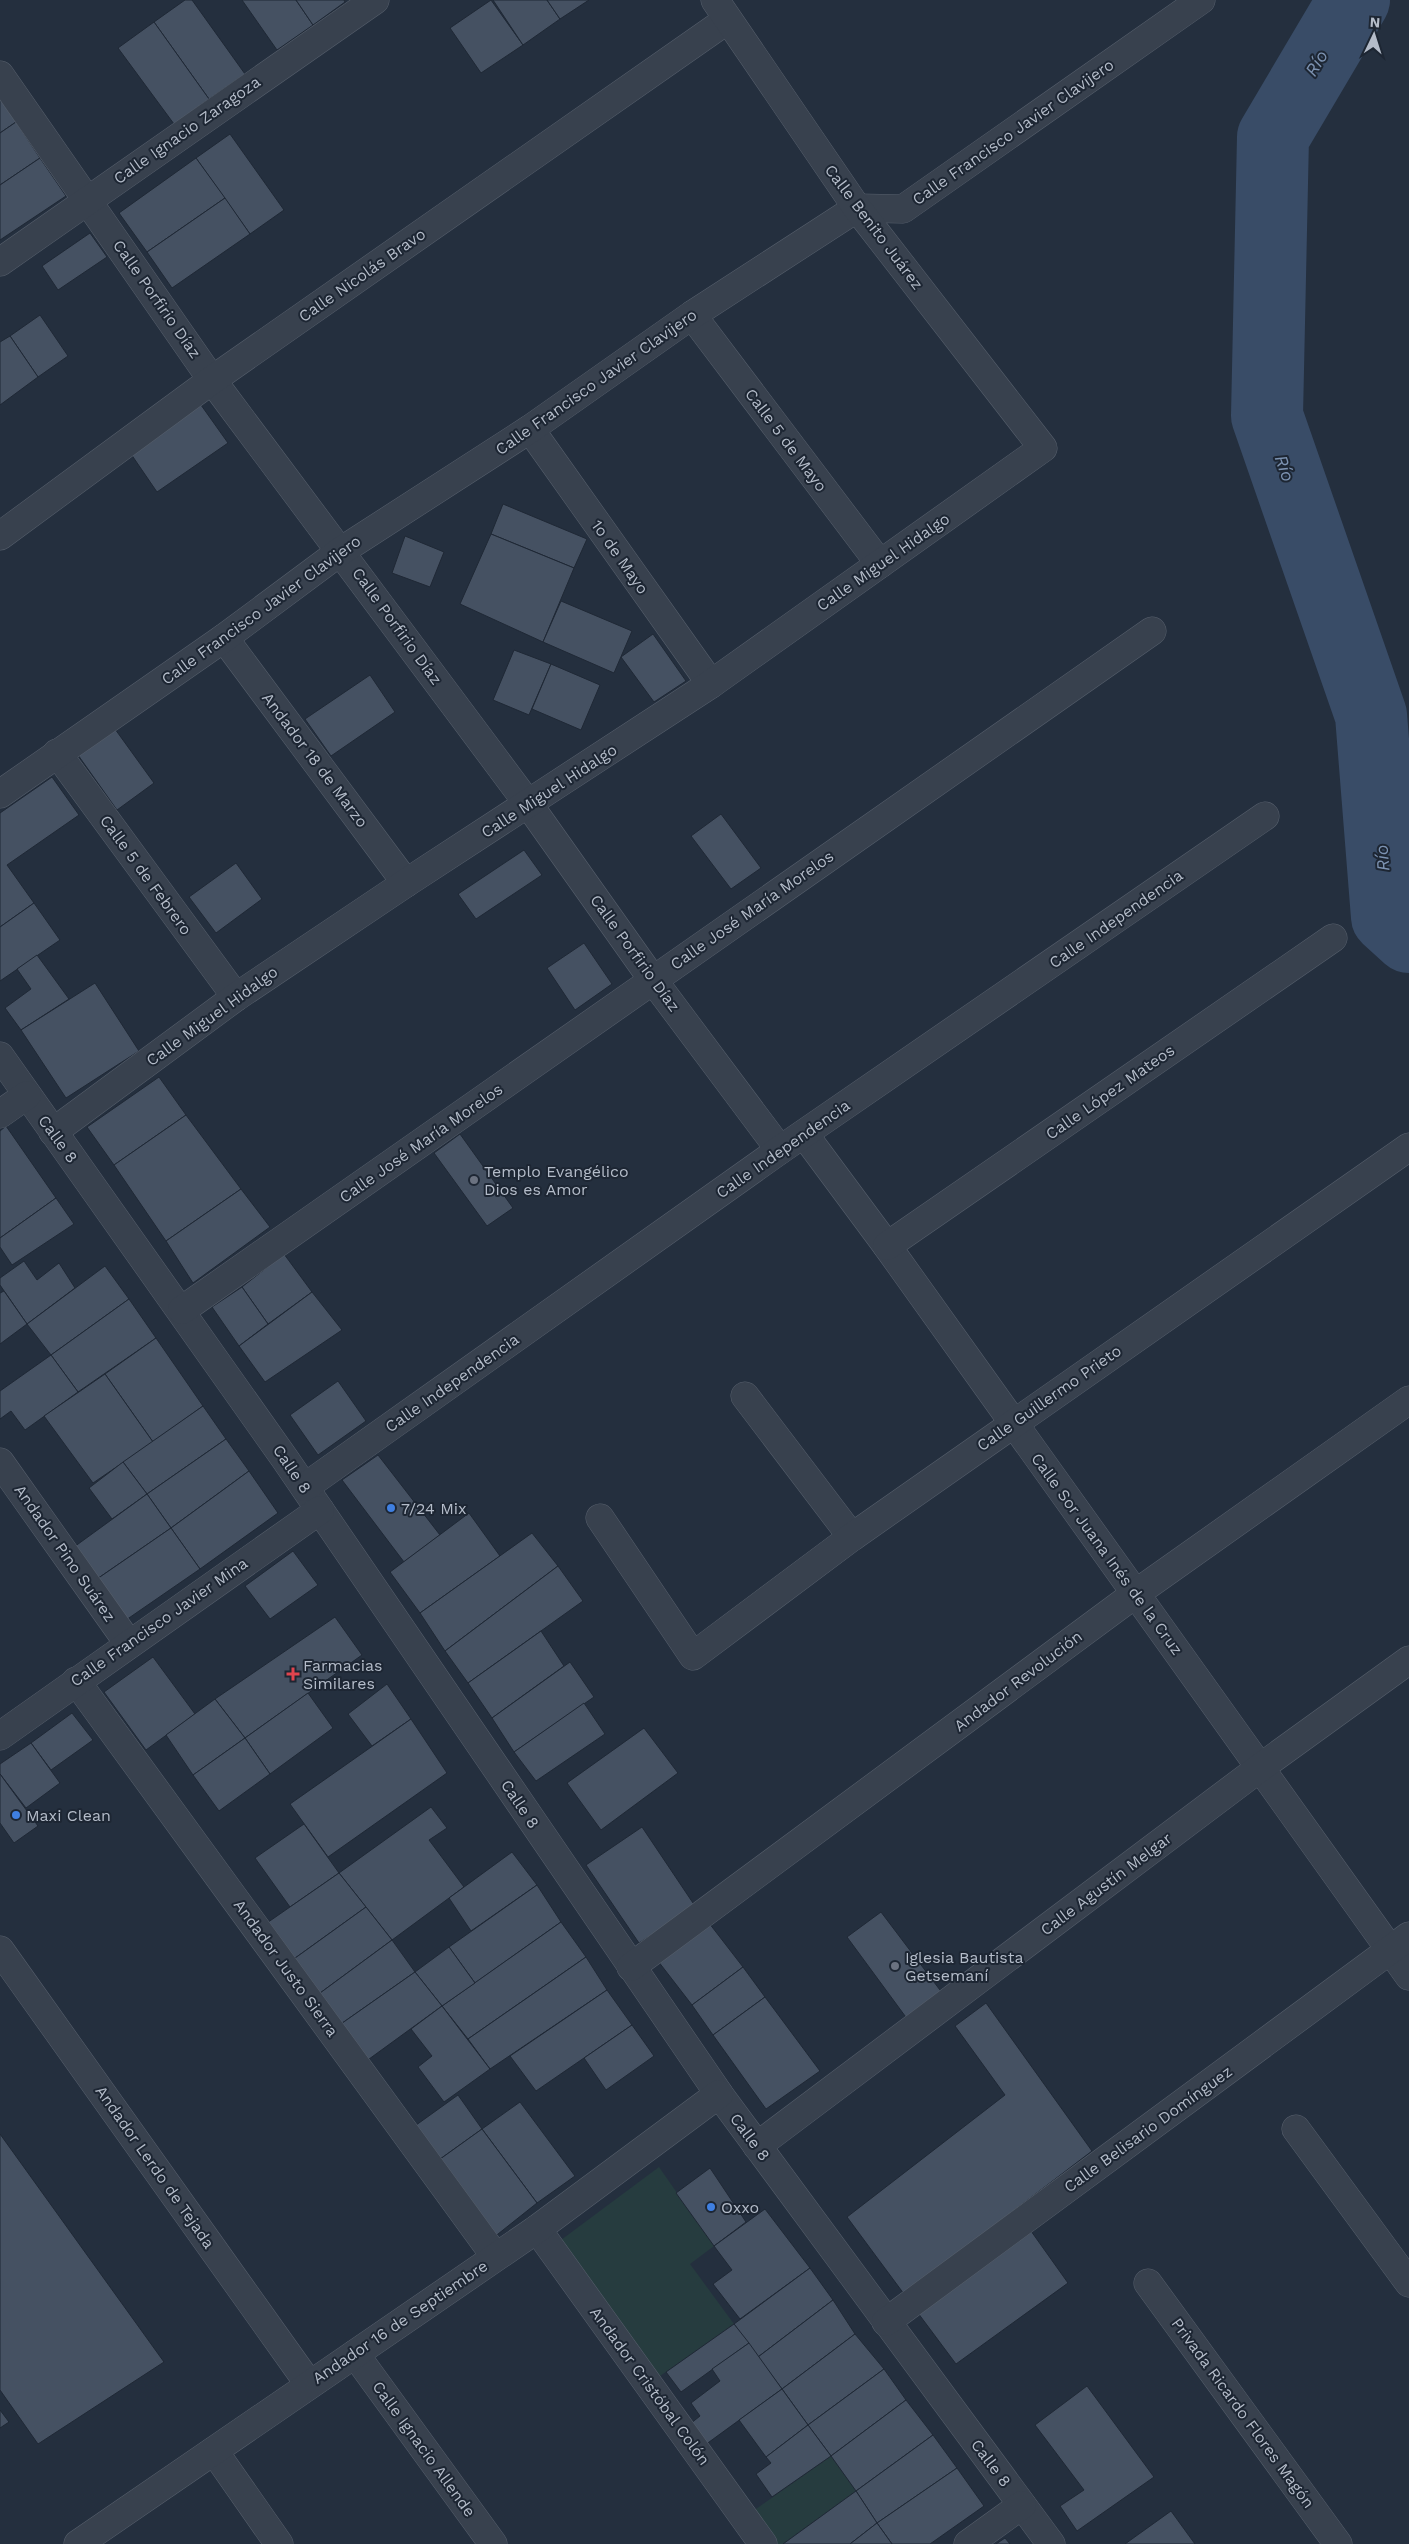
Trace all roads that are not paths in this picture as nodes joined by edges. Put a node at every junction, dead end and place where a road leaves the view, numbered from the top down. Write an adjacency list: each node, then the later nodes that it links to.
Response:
1 (375, 0): 5 (street, Calle Ignacio Zaragoza)
2 (1201, 0): 6 (street, Calle Francisco Javier Clavijero)
3 (721, 10): 6 (street, Calle Benito Juárez); 9 (street, Calle Nicolás Bravo)
4 (0, 75): 5 (street, Calle Porfirio Díaz)
5 (88, 199): 7 (street, Calle Ignacio Zaragoza); 9 (street, Calle Porfirio Díaz)
6 (857, 208): 8 (street, Calle Francisco Javier Clavijero); 11 (street, Calle Benito Juárez)
7 (0, 262)
8 (692, 315): 10 (street, Calle Francisco Javier Clavijero); 14 (street, Calle 5 de Mayo)
9 (212, 380): 12 (street, Calle Nicolás Bravo); 13 (street, Calle Porfirio Díaz)
10 (530, 429): 13 (street, Calle Francisco Javier Clavijero); 17 (street, 1o de Mayo)
11 (1043, 448): 14 (street, Calle Miguel Hidalgo)
12 (0, 536)
13 (341, 551): 16 (street, Calle Francisco Javier Clavijero); 20 (street, Calle Porfirio Díaz)
14 (880, 564): 17 (street, Calle Miguel Hidalgo)
15 (1152, 631): 24 (street, Calle José María Morelos)
16 (224, 638): 18 (street, Calle Francisco Javier Clavijero); 22 (street, Andador 18 de Marzo)
17 (711, 684): 20 (street, Calle Miguel Hidalgo)
18 (57, 753): 19 (street, Calle Francisco Javier Clavijero); 25 (street, Calle 5 de Febrero)
19 (0, 794)
20 (529, 805): 22 (street, Calle Miguel Hidalgo); 24 (street, Calle Porfirio Díaz)
21 (1265, 816): 30 (street, Calle Independencia)
22 (406, 883): 25 (street, Calle Miguel Hidalgo)
23 (1333, 938): 33 (street, Calle López Mateos)
24 (653, 980): 32 (street, Calle Porfirio Díaz); 34 (street, Calle José María Morelos)
25 (236, 997): 29 (street, Calle Miguel Hidalgo)
26 (0, 1056): 27 (street, Calle 8)
27 (27, 1095): 28 (street); 29 (street, Calle 8)
28 (0, 1114)
29 (53, 1132): 34 (street, Calle 8)
30 (804, 1134): 32 (street, Calle Independencia); 33 (street, Calle Sor Juana Inés de la Cruz)
31 (1409, 1146): 37 (street, Calle Guillermo Prieto)
32 (780, 1150): 39 (street, Calle Independencia)
33 (887, 1246): 37 (street, Calle Sor Juana Inés de la Cruz)
34 (182, 1310): 39 (street, Calle 8)
35 (745, 1396): 42 (street)
36 (1409, 1400): 43 (street, Andador Revolución)
37 (1013, 1422): 42 (street, Calle Guillermo Prieto); 43 (street, Calle Sor Juana Inés de la Cruz)
38 (0, 1462): 44 (street, Andador Pino Suárez)
39 (305, 1488): 40 (street, Calle 8)
40 (320, 1510): 44 (street, Calle Francisco Javier Mina); 51 (street, Calle 8)
41 (600, 1518): 42 (street, Calle Guillermo Prieto)
42 (852, 1537)
43 (1135, 1594): 48 (street, Calle Sor Juana Inés de la Cruz); 51 (street, Andador Revolución)
44 (129, 1644): 46 (street, Calle Francisco Javier Mina)
45 (1409, 1660): 48 (street, Calle Agustín Melgar)
46 (76, 1680): 47 (street, Calle Francisco Javier Mina); 57 (street, Andador Justo Sierra)
47 (0, 1736)
48 (1261, 1767): 49 (street, Calle Sor Juana Inés de la Cruz); 55 (street, Calle Agustín Melgar)
49 (1400, 1943): 52 (street, Calle Sor Juana Inés de la Cruz); 60 (street, Calle Belisario Domínguez)
50 (0, 1950): 62 (street, Andador Lerdo de Tejada)
51 (631, 1967): 53 (street, Calle 8)
52 (1409, 1976)
53 (718, 2094): 55 (street, Calle 8); 56 (street, Andador 16 de Septiembre)
54 (1296, 2129): 59 (street)
55 (757, 2146): 60 (street, Calle 8)
56 (537, 2229): 57 (street, Andador 16 de Septiembre); 68 (street, Andador Cristóbal Colón)
57 (495, 2256): 61 (street, Andador 16 de Septiembre)
58 (1148, 2283): 71 (street, Privada Ricardo Flores Magón)
59 (1409, 2283)
60 (886, 2322): 64 (street, Calle 8)
61 (355, 2354): 62 (street, Andador 16 de Septiembre); 67 (street, Calle Ignacio Allende)
62 (309, 2384): 63 (street, Andador 16 de Septiembre)
63 (214, 2451): 65 (street, Andador 16 de Septiembre); 66 (street)
64 (1022, 2505): 69 (street); 70 (street, Calle 8)
65 (78, 2544)
66 (279, 2544)
67 (492, 2544)
68 (763, 2544)
69 (968, 2544)
70 (1051, 2544)
71 (1338, 2544)

